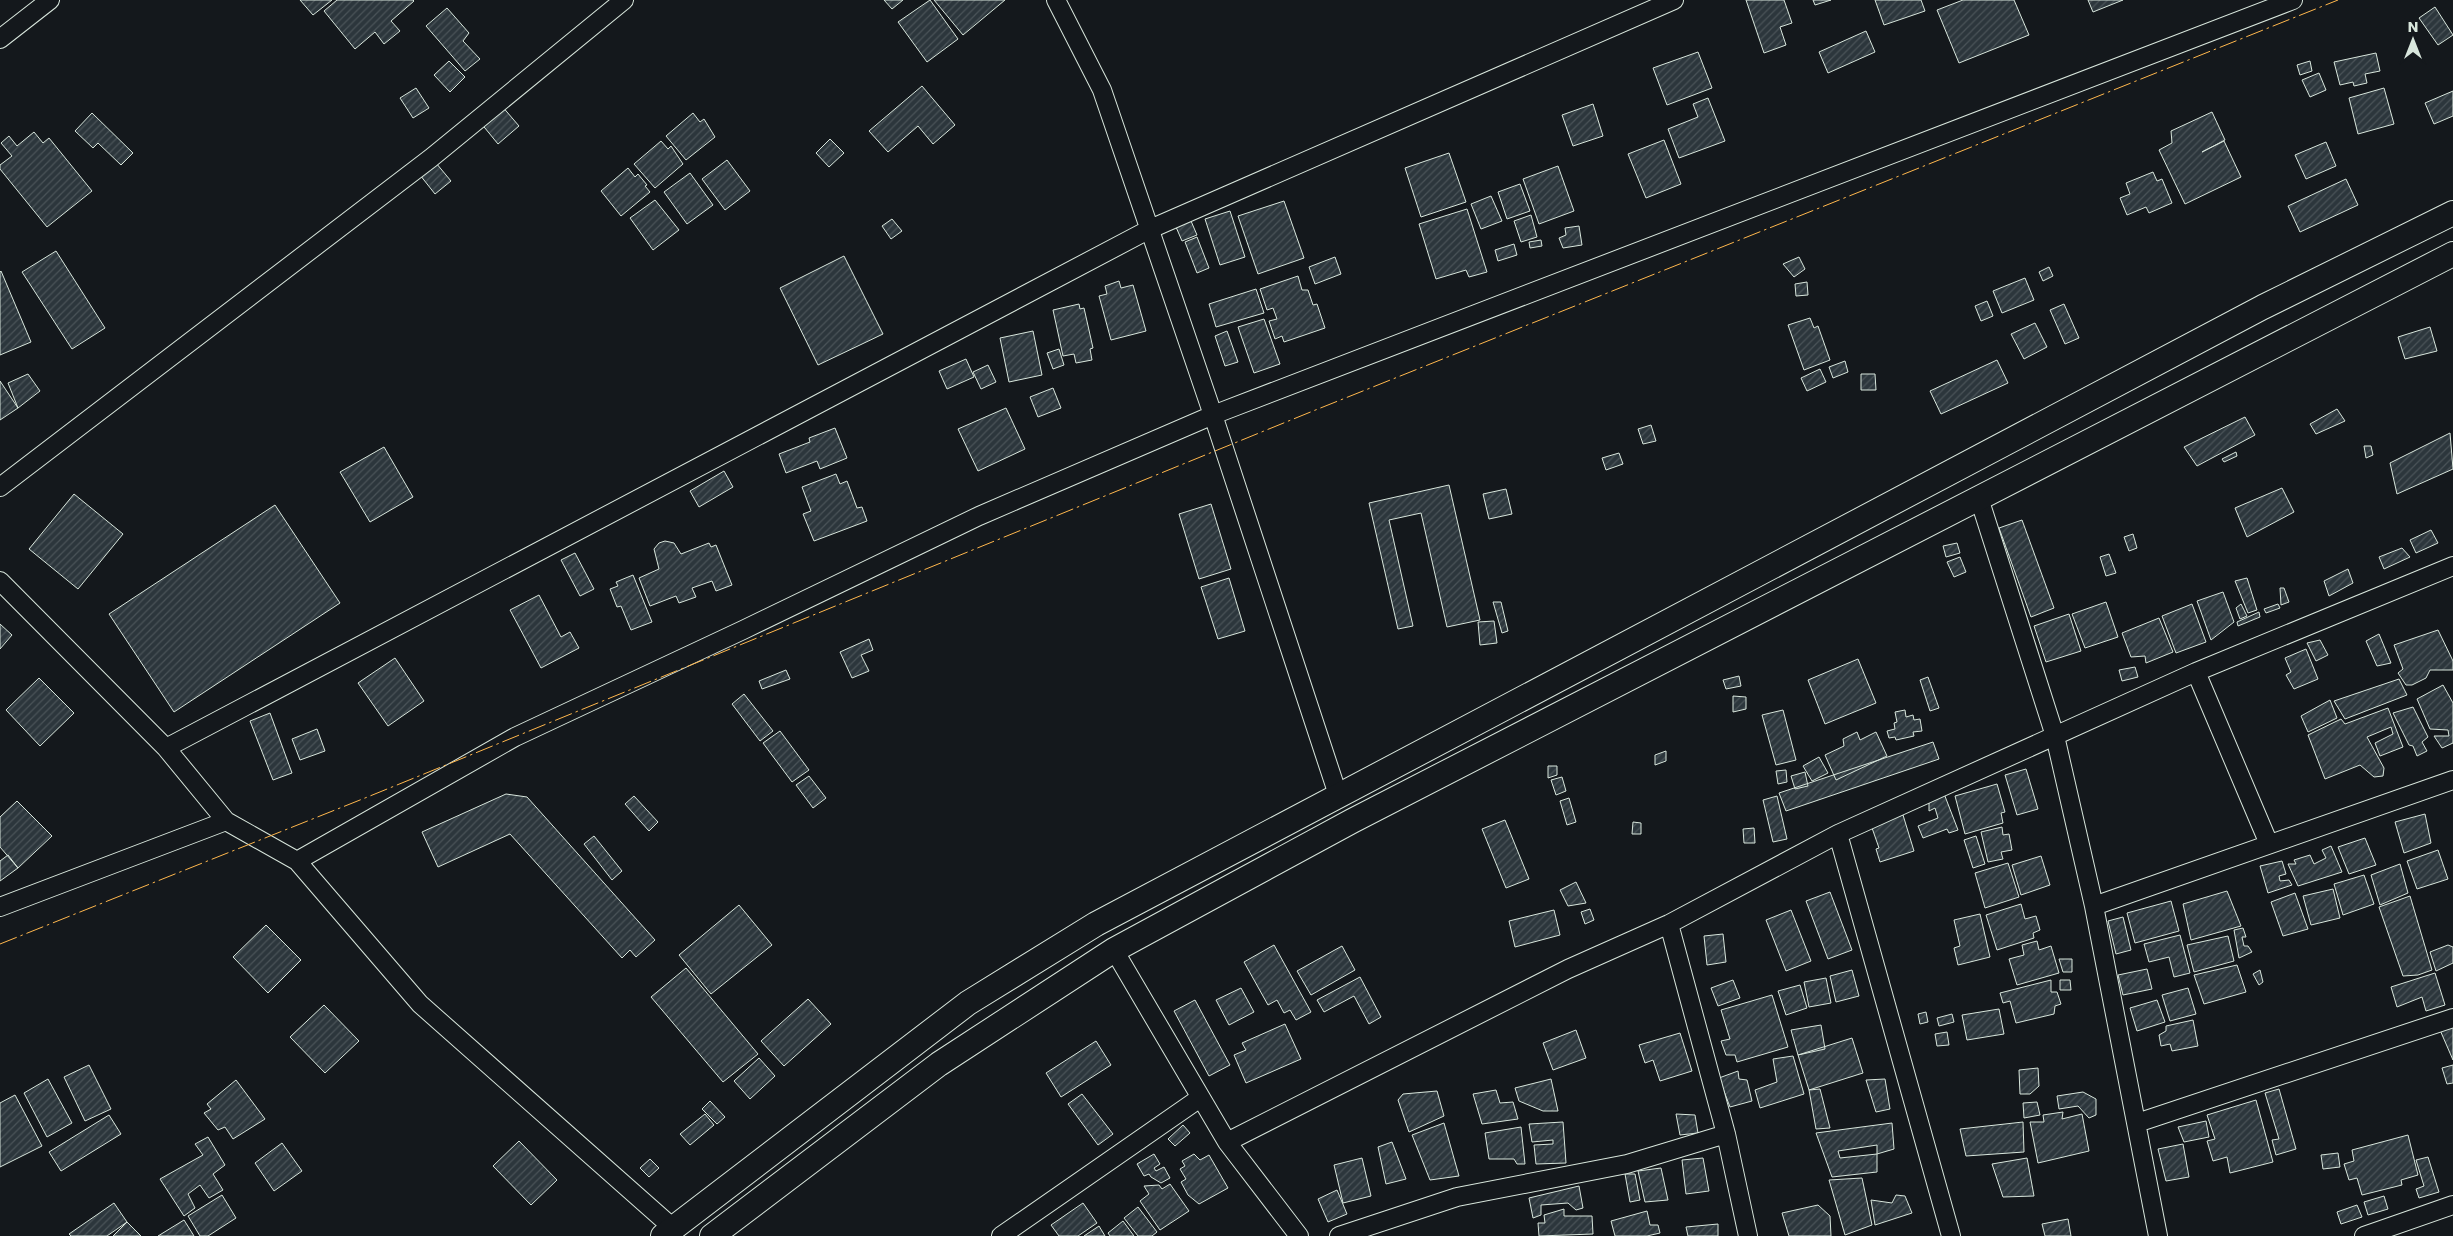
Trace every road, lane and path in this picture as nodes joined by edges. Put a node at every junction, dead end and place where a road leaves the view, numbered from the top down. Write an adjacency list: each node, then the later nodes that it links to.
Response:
1 (50, 0): 6 (street)
2 (624, 0): 11 (street)
3 (1056, 0): 8 (street)
4 (1674, 0): 8 (street)
5 (2293, 0): 10 (street)
6 (0, 38)
7 (2453, 213): 19 (main road)
8 (1148, 230): 10 (street); 17 (street)
9 (2453, 254): 12 (main road)
10 (1213, 415): 19 (street); 25 (street)
11 (0, 487)
12 (1979, 498): 16 (street); 23 (main road)
13 (2453, 566): 15 (street)
14 (0, 582): 17 (street)
15 (2196, 672): 16 (street); 24 (street)
16 (2055, 736): 22 (street); 26 (street)
17 (166, 748): 21 (street)
18 (2452, 784): 24 (street)
19 (1338, 795): 20 (main road)
20 (1298, 817): 23 (main road); 36 (main road)
21 (226, 820): 25 (street); 27 (street)
22 (1838, 834): 28 (street); 42 (street)
23 (1315, 841): 29 (main road)
24 (2269, 844): 26 (street)
25 (297, 861): 36 (street)
26 (2094, 906): 32 (street)
27 (0, 907)
28 (1669, 924): 33 (street); 34 (street)
29 (1114, 950): 31 (street); 37 (main road)
30 (2453, 1018): 32 (street)
31 (1200, 1098): 34 (street); 38 (street)
32 (2137, 1123): 43 (street)
33 (1726, 1134): 40 (street); 41 (street)
34 (1227, 1142): 39 (street)
35 (2453, 1206): 44 (street)
36 (668, 1232)
37 (712, 1236)
38 (1001, 1236)
39 (1299, 1236)
40 (1339, 1236)
41 (1748, 1236)
42 (1951, 1236)
43 (2158, 1236)
44 (2364, 1236)

